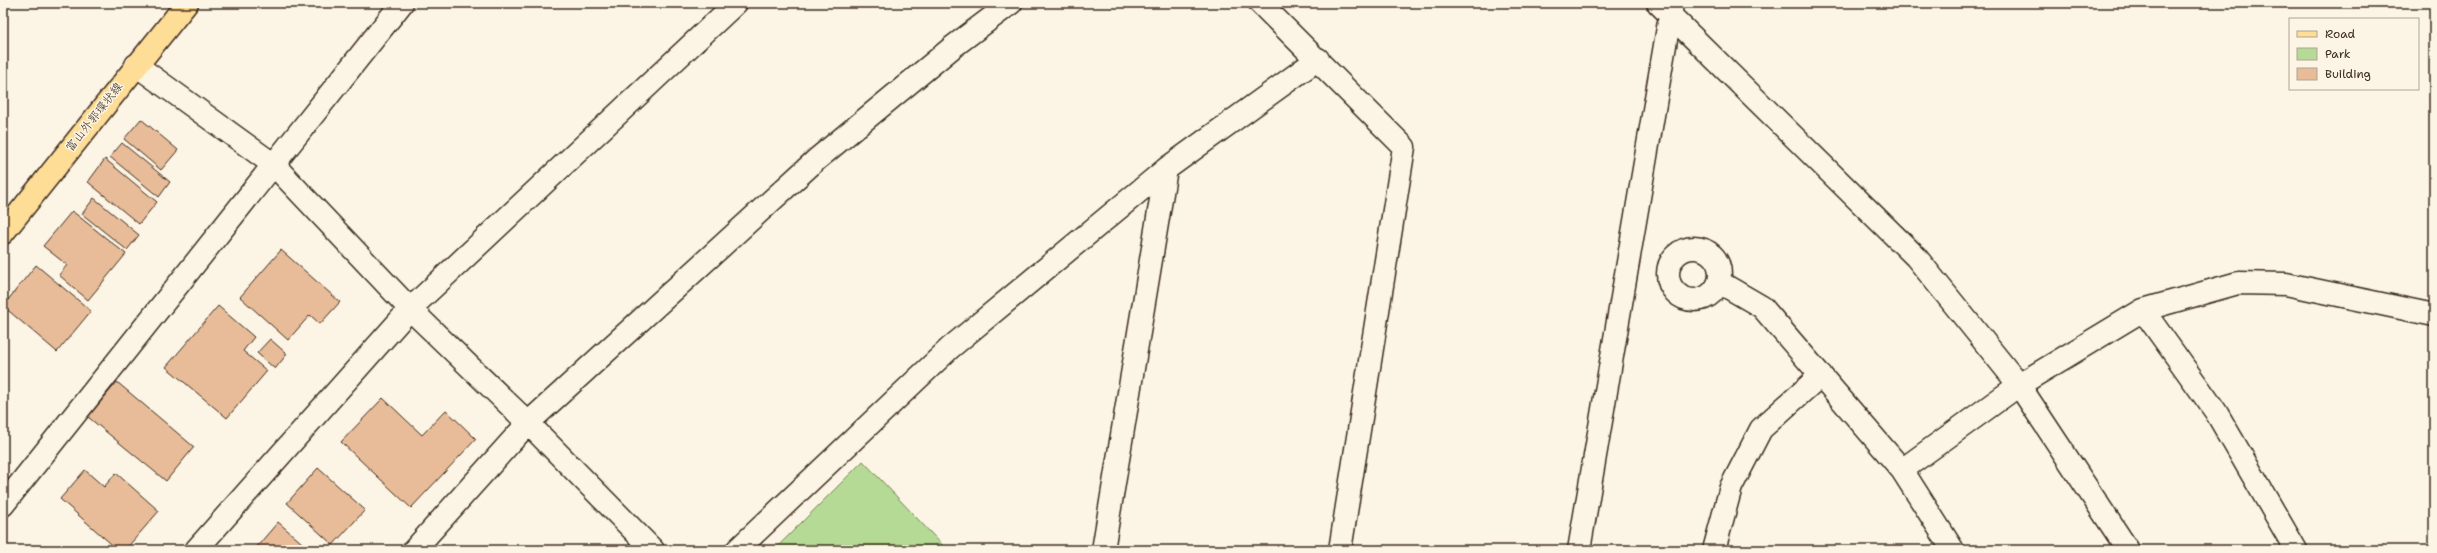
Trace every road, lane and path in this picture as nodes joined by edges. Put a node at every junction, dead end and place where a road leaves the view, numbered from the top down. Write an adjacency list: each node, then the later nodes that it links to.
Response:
1 (186, 3): 8 (main road, 富山外郭環状線)
2 (402, 3): 9 (street)
3 (736, 3): 13 (street)
4 (1011, 3): 18 (street)
5 (1260, 3): 7 (street)
6 (1666, 7): 17 (street); 27 (street)
7 (1318, 59): 10 (street); 26 (street)
8 (136, 64): 9 (street); 11 (main road, 富山外郭環状線)
9 (274, 165): 13 (street); 20 (street)
10 (1166, 169): 24 (street); 25 (street)
11 (3, 233)
12 (1719, 282): 16 (street)
13 (410, 309): 18 (street); 21 (street)
14 (2143, 310): 15 (street); 17 (street); 31 (street)
15 (2434, 315)
16 (1821, 375): 19 (street); 28 (street)
17 (2019, 385): 19 (street); 30 (street)
18 (528, 422): 22 (street); 23 (street)
19 (1902, 470): 29 (street)
20 (3, 505)
21 (196, 550)
22 (414, 550)
23 (653, 550)
24 (737, 550)
25 (1104, 550)
26 (1340, 550)
27 (1579, 550)
28 (1714, 550)
29 (1953, 550)
30 (2128, 550)
31 (2296, 550)

